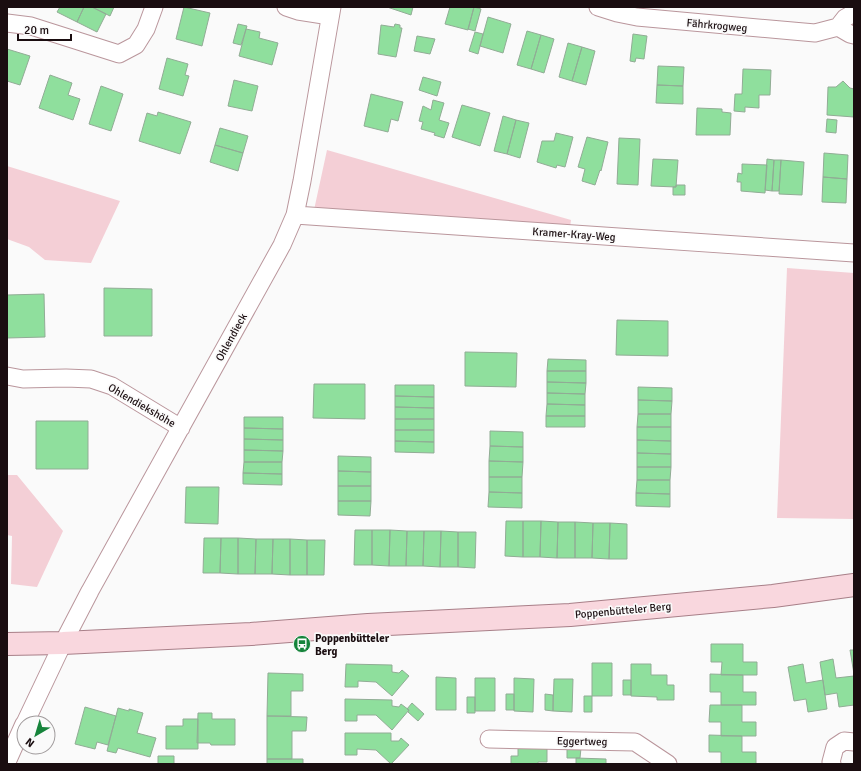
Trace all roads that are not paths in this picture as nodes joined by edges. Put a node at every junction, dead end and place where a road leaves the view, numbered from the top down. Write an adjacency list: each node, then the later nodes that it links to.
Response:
1 (154, 7): 6 (street)
2 (286, 7): 4 (street)
3 (598, 7): 7 (street, Fährkrogweg)
4 (331, 12): 9 (street, Ohlendieck)
5 (854, 13): 7 (street, Fährkrogweg)
6 (7, 23)
7 (838, 27): 8 (street)
8 (854, 35)
9 (295, 215): 10 (street, Kramer-Kray-Weg); 12 (street, Ohlendieck)
10 (854, 253)
11 (7, 376): 12 (street, Ohlendiekshöhe)
12 (181, 428): 14 (street, Ohlendieck)
13 (854, 585): 14 (main road, Poppenbütteler Berg)
14 (63, 643): 15 (main road, Poppenbütteler Berg); 16 (street, Ohlendieck)
15 (7, 644)
16 (28, 715)
17 (489, 739): 21 (street, Eggertweg)
18 (16, 742): 20 (street, Ohlendieck)
19 (854, 742): 22 (street)
20 (7, 762)
21 (668, 764)
22 (832, 764)

